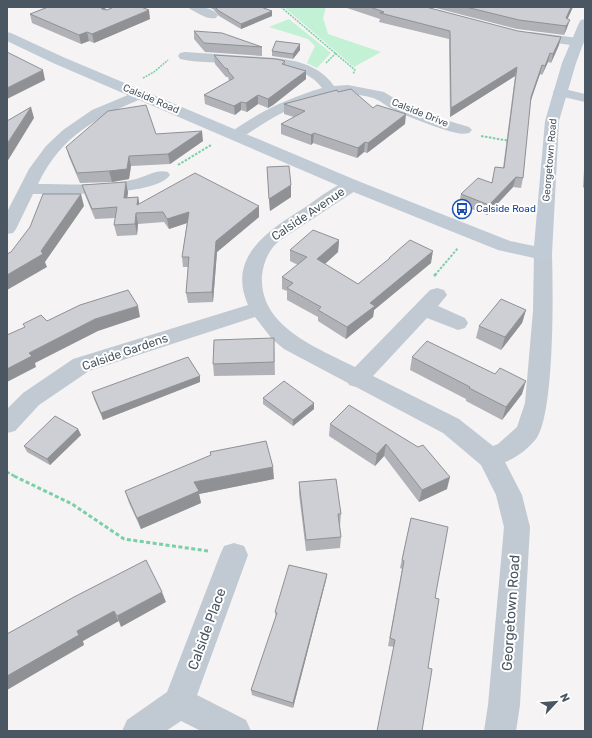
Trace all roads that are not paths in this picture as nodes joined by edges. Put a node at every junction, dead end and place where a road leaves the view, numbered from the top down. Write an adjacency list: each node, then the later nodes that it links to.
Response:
1 (194, 7): 2 (street)
2 (212, 15)
3 (517, 34): 4 (street)
4 (582, 35): 8 (street, Georgetown Road)
5 (7, 36): 9 (street, Calside Road)
6 (184, 56): 7 (street)
7 (330, 90): 11 (street, Calside Drive); 12 (street, Calside Drive)
8 (560, 92): 10 (street); 17 (street, Georgetown Road)
9 (140, 94): 12 (street, Calside Road); 15 (street)
10 (585, 98)
11 (464, 130)
12 (233, 134): 14 (street, Calside Road)
13 (162, 175): 15 (street)
14 (352, 185): 17 (street, Calside Road); 18 (street, Calside Avenue)
15 (28, 190): 16 (street)
16 (7, 228)
17 (543, 254): 22 (street)
18 (259, 309): 20 (street, Calside Avenue); 21 (street, Calside Gardens)
19 (458, 323): 20 (street)
20 (357, 379): 22 (street, Calside Avenue)
21 (7, 424)
22 (490, 458): 27 (street, Georgetown Road)
23 (234, 555): 24 (street, Calside Place)
24 (179, 703): 25 (street); 26 (street)
25 (138, 731)
26 (235, 731)
27 (500, 731)

